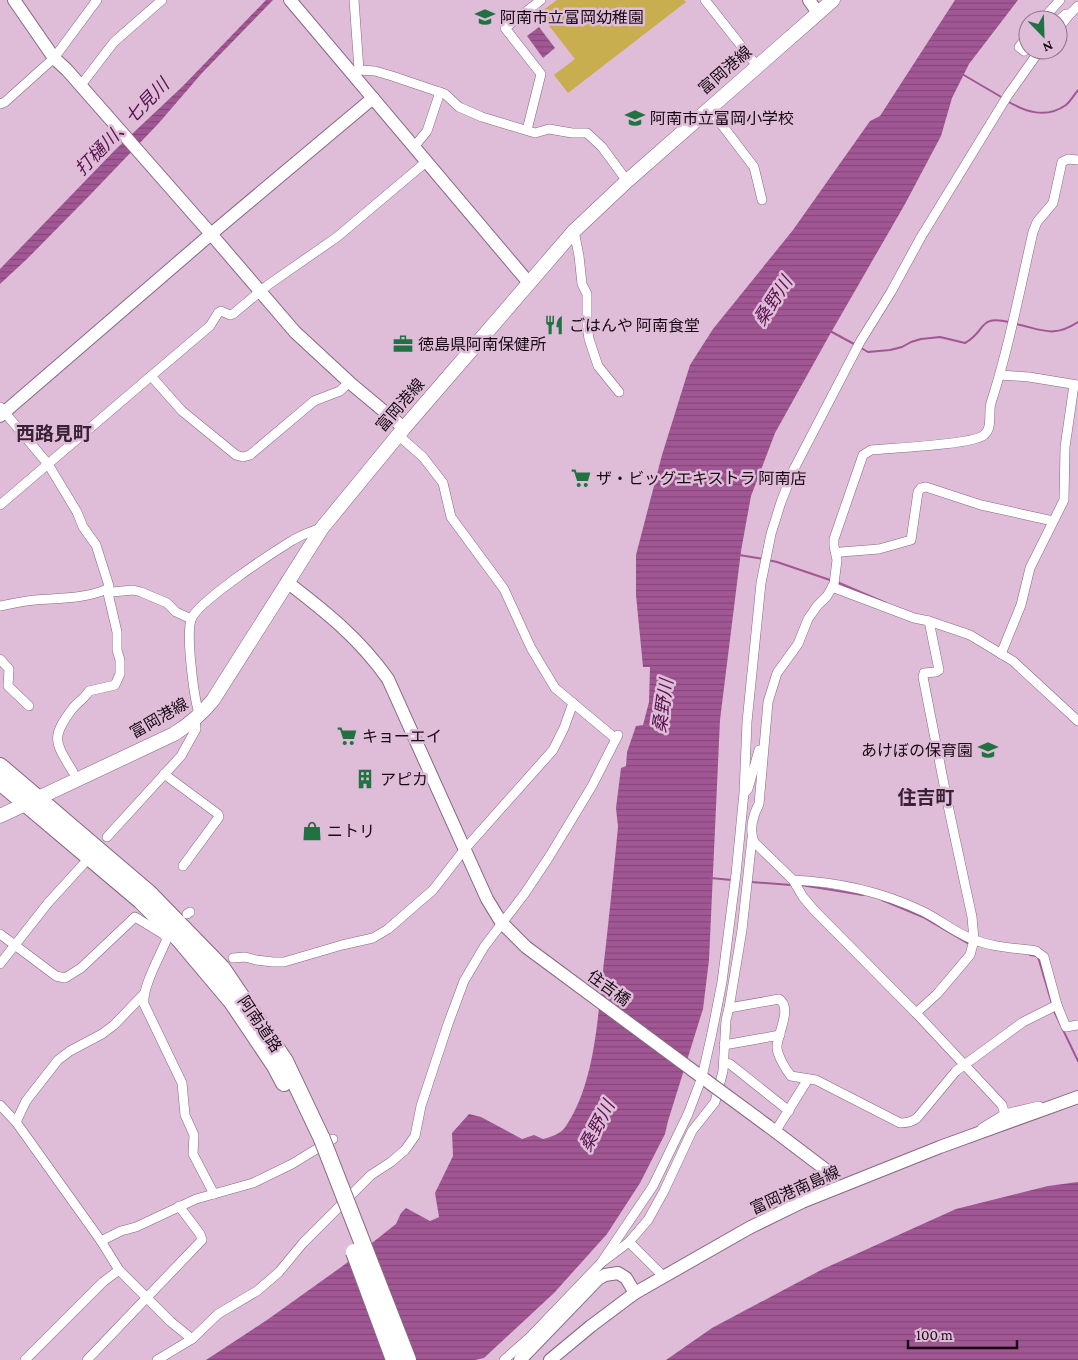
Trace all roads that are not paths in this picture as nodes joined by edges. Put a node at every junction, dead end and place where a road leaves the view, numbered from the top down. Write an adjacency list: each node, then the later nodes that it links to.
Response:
1 (14, 0): 16 (street)
2 (97, 0): 16 (street)
3 (162, 0): 20 (street)
4 (290, 0): 19 (street)
5 (354, 0): 19 (street)
6 (541, 0): 25 (street)
7 (705, 0): 18 (street)
8 (809, 0): 13 (street)
9 (833, 0): 13 (main road, 富岡港線)
10 (1060, 0): 12 (street)
11 (1078, 6): 14 (street)
12 (1051, 10)
13 (818, 13): 18 (main road, 富岡港線)
14 (1070, 14): 15 (street)
15 (1068, 16)
16 (54, 58): 20 (street); 23 (street)
17 (1033, 60): 64 (street)
18 (757, 66): 24 (main road, 富岡港線)
19 (356, 72): 21 (street); 22 (street)
20 (80, 85): 32 (street)
21 (440, 92): 25 (street); 26 (street)
22 (373, 98): 26 (street); 32 (street)
23 (0, 104)
24 (709, 108): 29 (main road, 富岡港線); 30 (street)
25 (527, 130): 29 (street)
26 (414, 146): 28 (street)
27 (1078, 160): 35 (street)
28 (426, 162): 33 (street); 34 (street)
29 (626, 180): 31 (main road, 富岡港線)
30 (762, 200)
31 (574, 231): 33 (main road, 富岡港線); 39 (street)
32 (211, 234): 34 (street); 40 (street)
33 (529, 283): 41 (main road, 富岡港線)
34 (260, 292): 36 (street); 37 (street)
35 (1000, 375): 38 (street); 46 (street)
36 (151, 376): 37 (street); 42 (street)
37 (349, 382): 41 (street)
38 (1076, 385): 44 (street)
39 (619, 392)
40 (1, 412): 42 (street)
41 (401, 431): 45 (main road, 富岡港線); 55 (street)
42 (48, 464): 43 (street); 49 (street)
43 (0, 505)
44 (1053, 521): 46 (street); 53 (street)
45 (322, 528): 47 (main road, 富岡港線); 51 (street)
46 (837, 554): 48 (street)
47 (287, 582): 57 (main road, 富岡港線); 69 (street, 住吉橋)
48 (834, 583): 52 (street); 59 (street)
49 (108, 589): 50 (street); 51 (street); 61 (street)
50 (0, 606)
51 (191, 619): 57 (street)
52 (929, 621): 53 (street); 75 (street)
53 (1002, 654): 58 (street)
54 (0, 659): 56 (street)
55 (573, 702): 69 (street); 73 (street)
56 (29, 706)
57 (198, 718): 62 (street); 65 (main road, 富岡港線)
58 (1078, 721)
59 (765, 734): 64 (street); 68 (street)
60 (0, 766): 65 (highway, 阿南道路)
61 (73, 772)
62 (164, 774): 67 (street); 71 (street)
63 (0, 782): 65 (highway, 阿南道路)
64 (744, 793): 88 (street)
65 (32, 801): 66 (main road, 富岡港線); 70 (highway, 阿南道路); 98 (highway, 阿南道路)
66 (0, 816)
67 (107, 837)
68 (752, 838): 72 (street); 81 (street)
69 (464, 850): 73 (street, 住吉橋); 77 (street)
70 (89, 858): 76 (street); 98 (highway, 阿南道路)
71 (183, 866)
72 (795, 883): 75 (street); 82 (street)
73 (503, 924): 88 (street, 住吉橋); 111 (street)
74 (0, 934): 76 (street)
75 (973, 944): 80 (street); 82 (street)
76 (14, 946): 78 (street); 79 (street)
77 (233, 958)
78 (0, 964)
79 (143, 995): 95 (street); 102 (street)
80 (1054, 1006): 83 (street); 87 (street)
81 (729, 1008): 84 (street); 85 (street)
82 (916, 1013): 87 (street)
83 (1078, 1025)
84 (780, 1035): 85 (street); 89 (street)
85 (724, 1045): 86 (street)
86 (724, 1063): 93 (street); 105 (street)
87 (964, 1064): 89 (street); 94 (street)
88 (703, 1078): 96 (street, 住吉橋, bridge); 106 (street)
89 (808, 1079): 93 (street)
90 (1076, 1096): 92 (street, 富岡港南島線)
91 (0, 1105): 95 (street)
92 (1052, 1106): 94 (street); 97 (street, 富岡港南島線)
93 (789, 1111): 96 (street)
94 (1005, 1114): 97 (street)
95 (16, 1122): 104 (street)
96 (772, 1129): 99 (street, 住吉橋)
97 (979, 1132): 100 (street, 富岡港南島線)
98 (323, 1141): 102 (street); 115 (highway, 阿南道路, bridge); 116 (highway, 阿南道路, bridge)
99 (830, 1173): 100 (street, 住吉橋); 101 (street)
100 (852, 1183): 101 (street, 富岡港南島線)
101 (827, 1192): 108 (street, 富岡港南島線)
102 (214, 1194): 103 (street)
103 (179, 1206): 104 (street); 110 (street)
104 (101, 1241): 107 (street)
105 (629, 1242): 106 (street); 108 (street)
106 (601, 1263): 117 (street)
107 (119, 1270): 110 (street); 112 (street)
108 (664, 1277): 109 (street, 富岡港南島線)
109 (635, 1294): 118 (street); 119 (street, 富岡港南島線)
110 (146, 1298): 111 (street); 113 (street)
111 (192, 1340): 114 (street)
112 (25, 1360)
113 (87, 1360)
114 (157, 1360)
115 (394, 1360)
116 (408, 1360)
117 (504, 1360)
118 (520, 1360)
119 (550, 1360)

